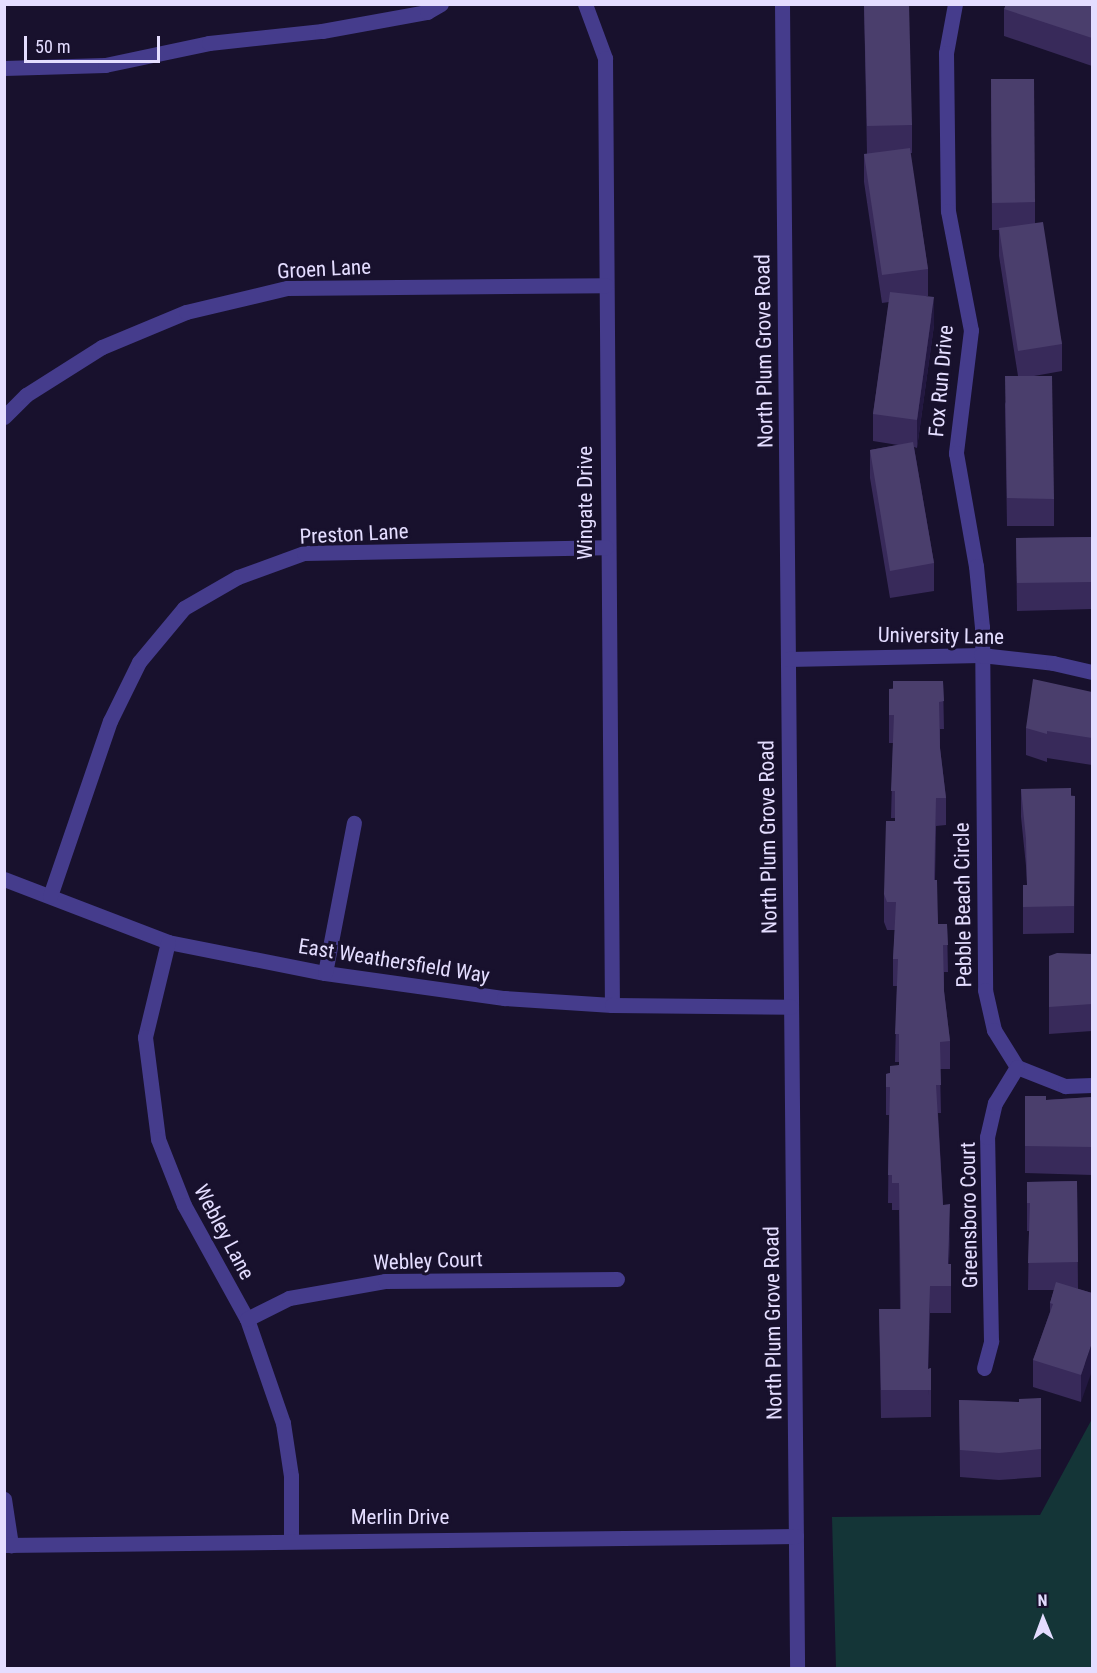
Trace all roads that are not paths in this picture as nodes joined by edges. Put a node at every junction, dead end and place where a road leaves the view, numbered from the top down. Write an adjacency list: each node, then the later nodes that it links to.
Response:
1 (441, 4): 5 (street)
2 (585, 4): 6 (street, Wingate Drive)
3 (782, 4): 10 (street, North Plum Grove Road)
4 (955, 4): 9 (street, Fox Run Drive)
5 (4, 68)
6 (606, 285): 7 (street, Groen Lane); 8 (street, Wingate Drive)
7 (4, 417)
8 (606, 547): 14 (street, Preston Lane); 17 (street, Wingate Drive)
9 (981, 655): 10 (street, University Lane); 11 (street, University Lane); 19 (street, Pebble Beach Circle)
10 (788, 659): 18 (street, North Plum Grove Road)
11 (1092, 672)
12 (354, 823): 16 (street)
13 (4, 879): 14 (street, East Weathersfield Way)
14 (50, 896): 15 (street, East Weathersfield Way)
15 (168, 942): 16 (street, East Weathersfield Way); 22 (street, Webley Lane)
16 (325, 973): 17 (street, East Weathersfield Way)
17 (612, 1005): 18 (street, East Weathersfield Way)
18 (791, 1007): 25 (street, North Plum Grove Road)
19 (1017, 1067): 20 (street); 23 (street, Greensboro Court)
20 (1092, 1084)
21 (617, 1279): 22 (street, Webley Court)
22 (247, 1320): 26 (street, Webley Lane)
23 (984, 1368)
24 (4, 1499): 27 (street)
25 (796, 1536): 26 (street, Merlin Drive); 28 (street, North Plum Grove Road)
26 (291, 1539): 27 (street, Merlin Drive)
27 (8, 1545)
28 (797, 1668)

